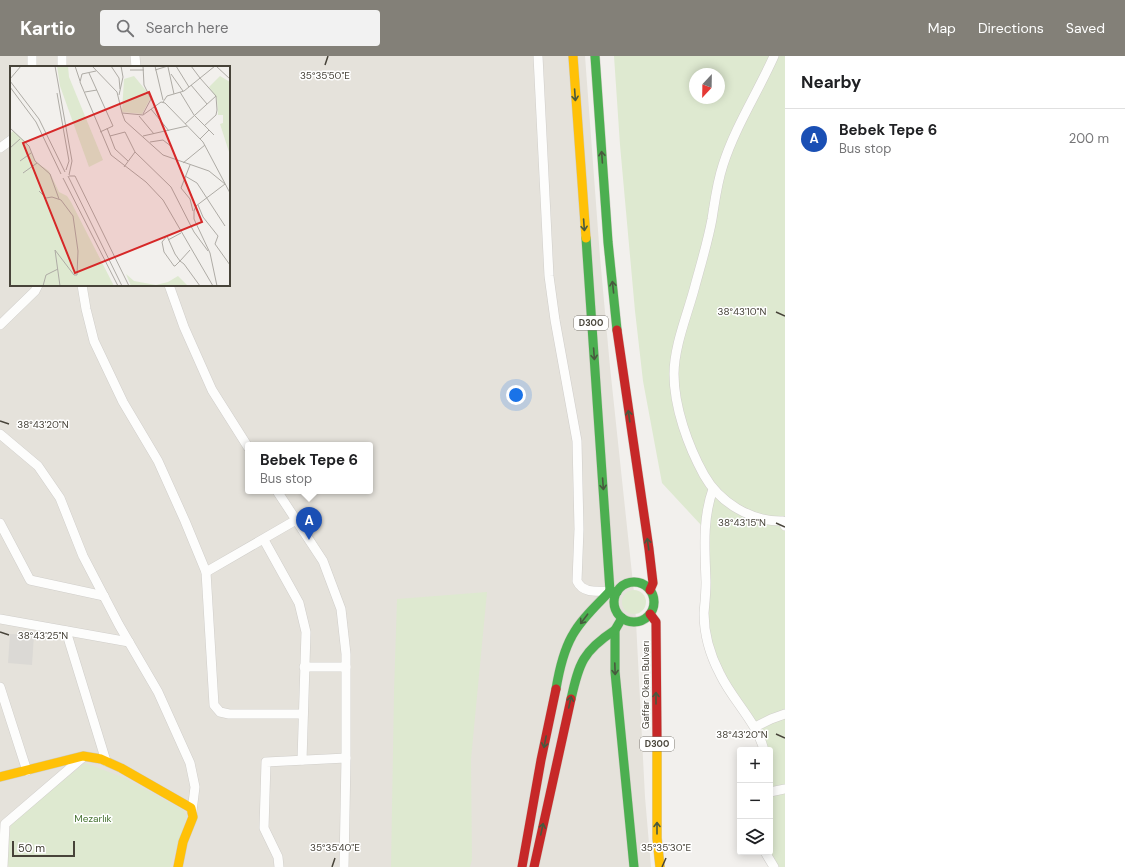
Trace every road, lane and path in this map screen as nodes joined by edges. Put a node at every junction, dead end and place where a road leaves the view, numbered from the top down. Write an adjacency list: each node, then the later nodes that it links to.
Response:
1 (135, 56): 6 (street)
2 (538, 56): 23 (street)
3 (573, 56): 23 (main road, D300, one-way to 23)
4 (595, 56): 22 (main road, D300, one-way to 4)
5 (774, 56): 15 (street)
6 (136, 66)
7 (10, 141): 8 (street)
8 (0, 148)
9 (38, 286): 12 (street)
10 (82, 286): 21 (street)
11 (169, 286): 14 (street)
12 (0, 325)
13 (0, 434): 24 (street)
14 (245, 442)
15 (713, 489): 19 (street); 36 (street)
16 (279, 494): 17 (street)
17 (296, 520): 20 (street); 32 (street)
18 (0, 524): 24 (street)
19 (785, 526)
20 (264, 540): 21 (street); 31 (street)
21 (206, 572): 34 (street)
22 (651, 587): 23 (main road); 26 (main road)
23 (613, 592): 25 (main road); 53 (main road, one-way to 53)
24 (104, 596): 30 (street)
25 (622, 618): 26 (main road); 28 (main road)
26 (653, 618): 56 (main road, Gaffar Okan Bulvarı / D300, one-way to 26)
27 (0, 620): 29 (street)
28 (615, 630): 54 (main road, one-way to 28); 55 (main road, one-way to 55)
29 (66, 631): 30 (street); 41 (street)
30 (129, 642): 46 (street)
31 (304, 667): 32 (street); 34 (street)
32 (346, 667): 39 (street)
33 (0, 687): 42 (street)
34 (303, 714): 40 (street)
35 (785, 714): 36 (street)
36 (755, 727): 37 (street)
37 (763, 747)
38 (83, 756): 41 (main road); 42 (main road); 47 (street)
39 (346, 758): 40 (street); 52 (street)
40 (302, 760): 51 (street)
41 (106, 761): 46 (main road)
42 (27, 771): 43 (main road)
43 (0, 777)
44 (785, 789): 45 (street)
45 (773, 791)
46 (192, 811): 50 (main road)
47 (2, 823): 49 (street)
48 (767, 855): 57 (street)
49 (3, 867)
50 (178, 867)
51 (279, 867)
52 (344, 867)
53 (522, 867)
54 (534, 867)
55 (634, 867)
56 (660, 867)
57 (774, 867)

